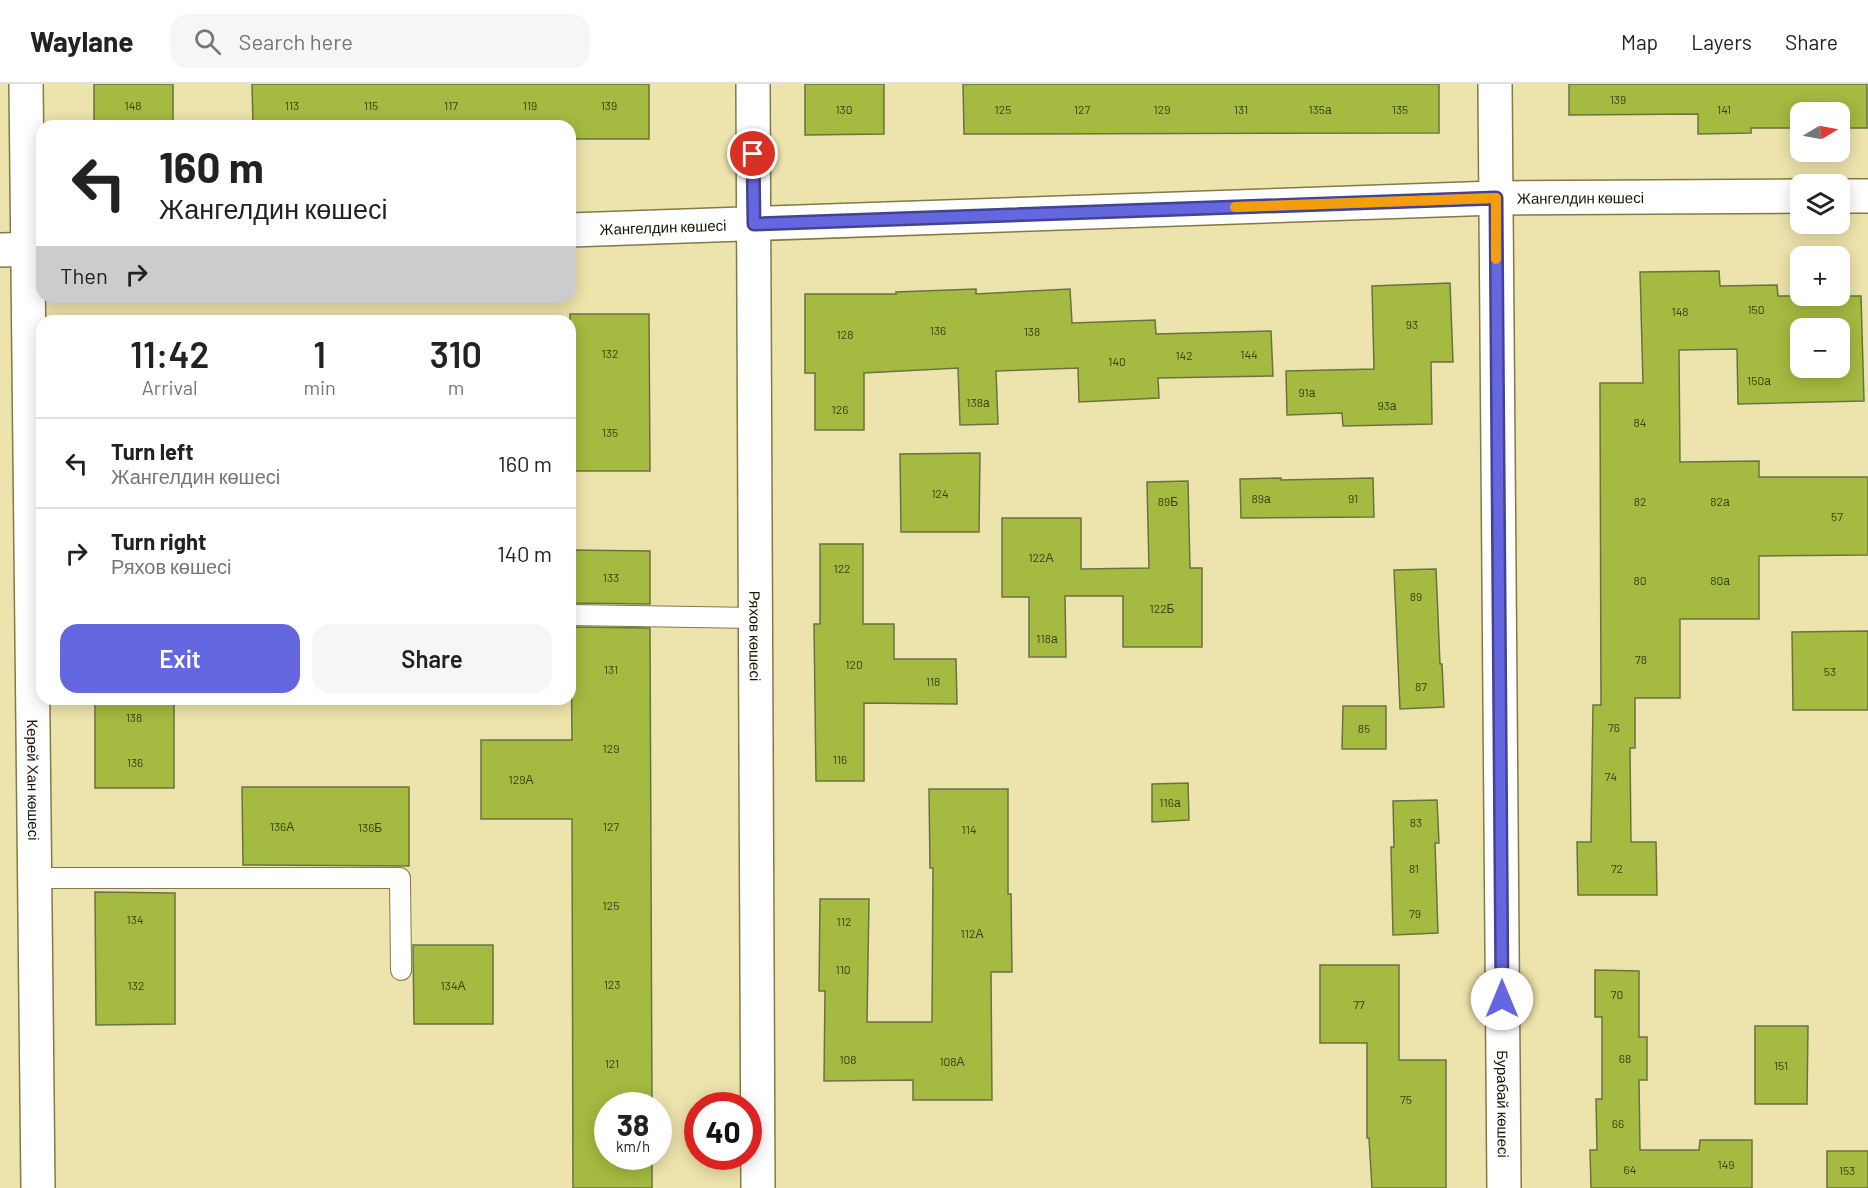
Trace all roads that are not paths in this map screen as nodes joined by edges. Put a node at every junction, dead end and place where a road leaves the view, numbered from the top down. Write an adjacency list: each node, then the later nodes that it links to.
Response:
1 (26, 84): 10 (street, Керей Хан көшесі)
2 (753, 84): 8 (street, Ряхов көшесі)
3 (1495, 84): 7 (street, Бурабай көшесі)
4 (1790, 196): 7 (street, Жангелдин көшесі)
5 (1850, 196): 6 (street)
6 (1868, 196)
7 (1496, 198): 8 (street, Жангелдин көшесі); 17 (street, Бурабай көшесі)
8 (754, 224): 9 (street, Жангелдин көшесі); 12 (street, Ряхов көшесі)
9 (576, 230)
10 (23, 249): 13 (street, Керей Хан көшесі)
11 (576, 615): 12 (lane)
12 (755, 618): 16 (street, Ряхов көшесі)
13 (35, 878): 14 (lane); 15 (street, Керей Хан көшесі)
14 (401, 970)
15 (38, 1188)
16 (758, 1188)
17 (1504, 1188)

